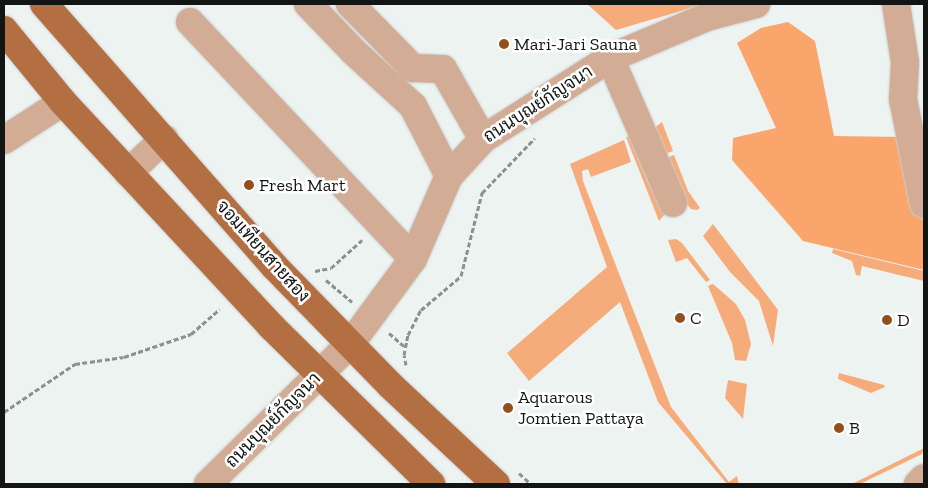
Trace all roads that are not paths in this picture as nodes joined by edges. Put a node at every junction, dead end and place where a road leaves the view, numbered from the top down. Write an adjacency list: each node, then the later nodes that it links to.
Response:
1 (44, 4): 10 (main road, จอมเทียนสายสอง)
2 (308, 4): 14 (street)
3 (350, 4): 11 (street)
4 (756, 4): 8 (street, ถนนบุณย์กัญจนา)
5 (896, 4): 16 (street)
6 (190, 22): 17 (street)
7 (4, 30): 9 (main road)
8 (610, 58): 11 (street, ถนนบุณย์กัญจนา); 15 (street)
9 (63, 102): 12 (street); 13 (main road)
10 (164, 139): 13 (street); 18 (main road, จอมเทียนสายสอง)
11 (483, 139): 14 (street, ถนนบุณย์กัญจนา)
12 (4, 140)
13 (128, 173): 19 (main road)
14 (449, 176): 17 (street, ถนนบุณย์กัญจนา)
15 (673, 203)
16 (924, 204)
17 (413, 258): 18 (street, ถนนบุณย์กัญจนา)
18 (351, 343): 19 (street, ถนนบุณย์กัญจนา); 20 (main road, จอมเทียนสายสอง)
19 (319, 374): 22 (street, ถนนบุณย์กัญจนา); 23 (main road)
20 (506, 478)
21 (924, 478): 24 (street)
22 (208, 484)
23 (431, 484)
24 (918, 484)

